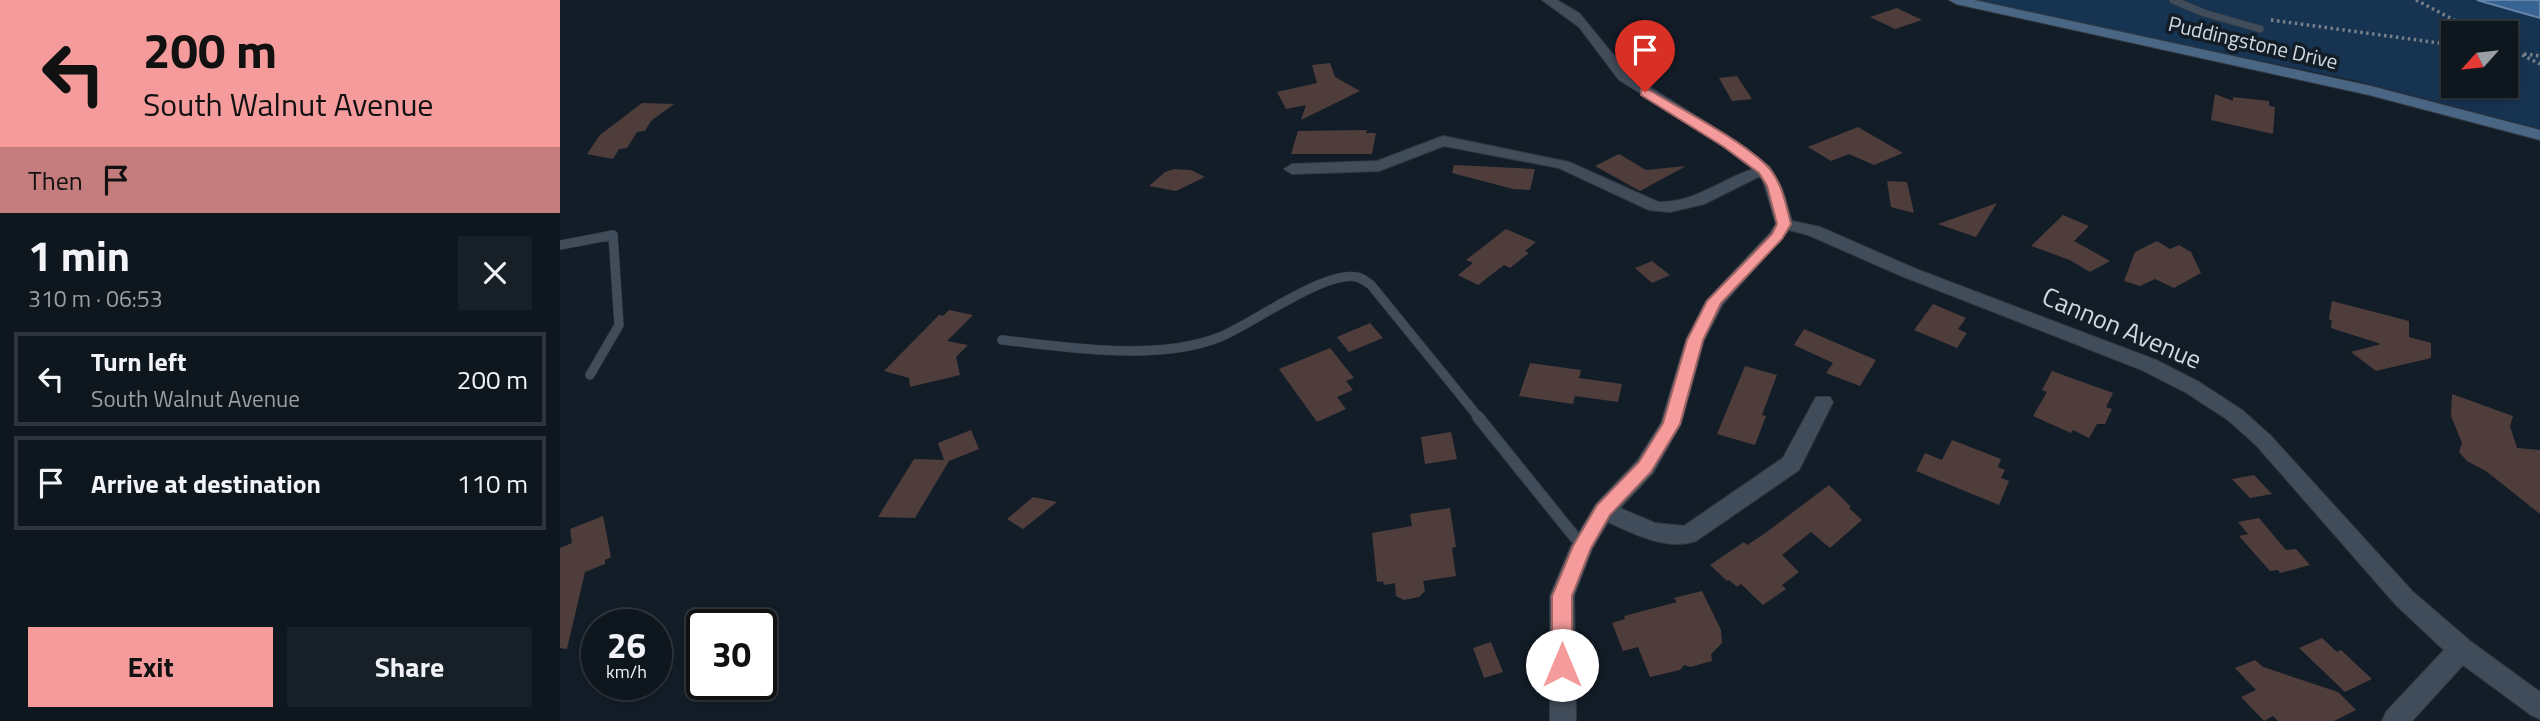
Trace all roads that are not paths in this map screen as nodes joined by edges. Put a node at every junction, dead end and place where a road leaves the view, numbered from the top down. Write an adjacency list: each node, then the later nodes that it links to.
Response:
1 (1548, 0): 7 (street)
2 (1956, 0): 5 (street, Puddingstone Drive)
3 (2173, 0): 4 (lane)
4 (2260, 29)
5 (2540, 135)
6 (1292, 169): 7 (street)
7 (1764, 170): 8 (street)
8 (1784, 224): 13 (street); 15 (street, Cannon Avenue)
9 (560, 245): 11 (lane)
10 (1002, 340): 14 (lane)
11 (590, 375)
12 (1823, 402): 13 (street)
13 (1604, 510): 14 (street)
14 (1582, 546): 17 (street)
15 (2461, 649): 16 (street, Cannon Avenue); 18 (street)
16 (2540, 707)
17 (1563, 721)
18 (2395, 721)

